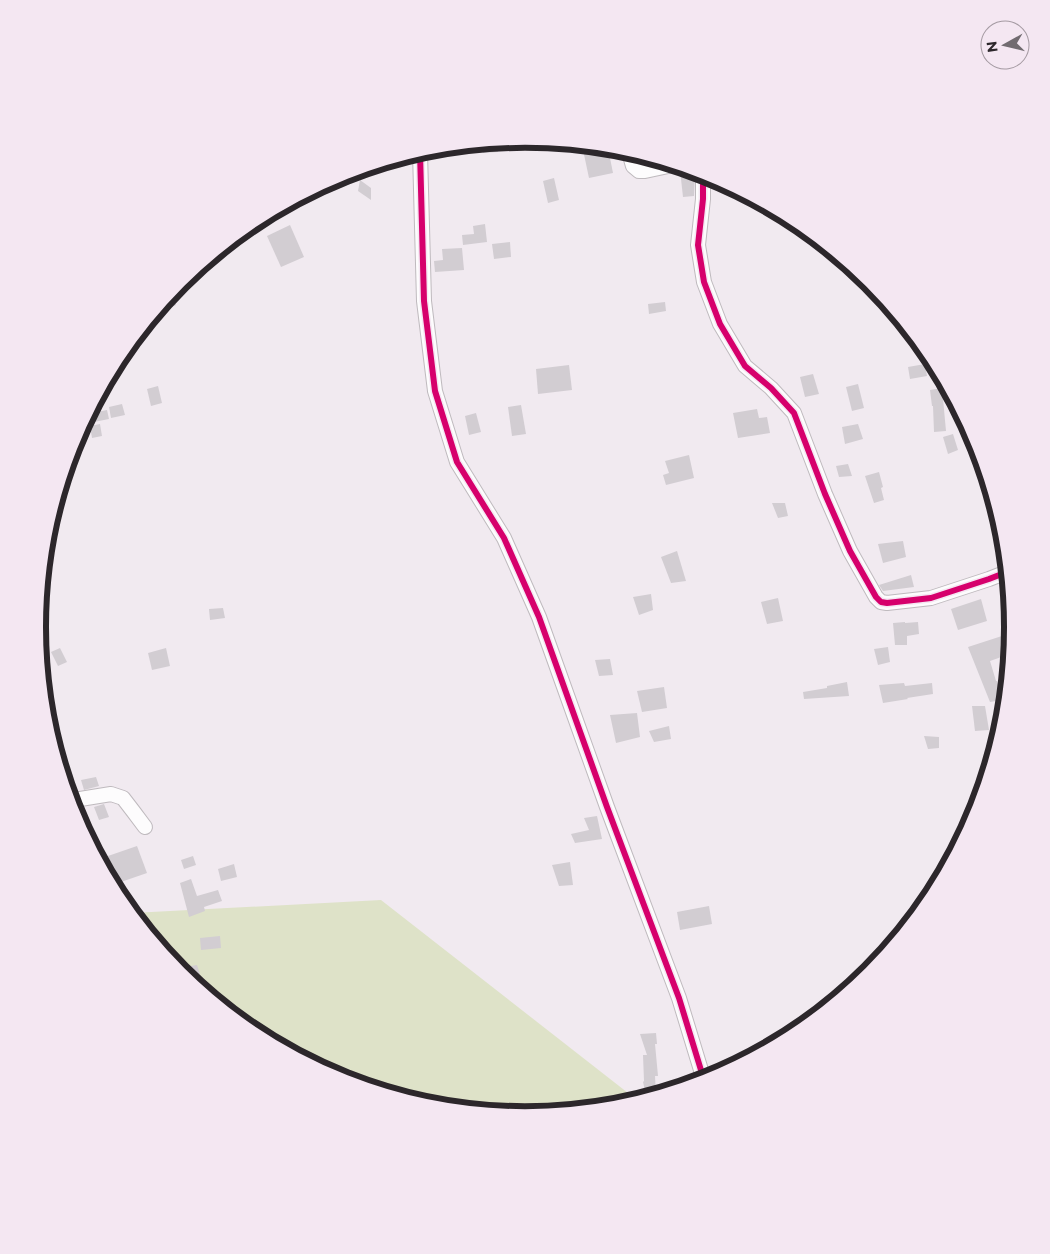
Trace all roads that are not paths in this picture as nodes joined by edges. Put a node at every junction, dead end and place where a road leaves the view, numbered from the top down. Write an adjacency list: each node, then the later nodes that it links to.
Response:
1 (420, 160): 8 (street)
2 (632, 161): 3 (street)
3 (659, 168)
4 (704, 183): 5 (street)
5 (1001, 574)
6 (79, 799): 7 (street)
7 (145, 827)
8 (701, 1072)

